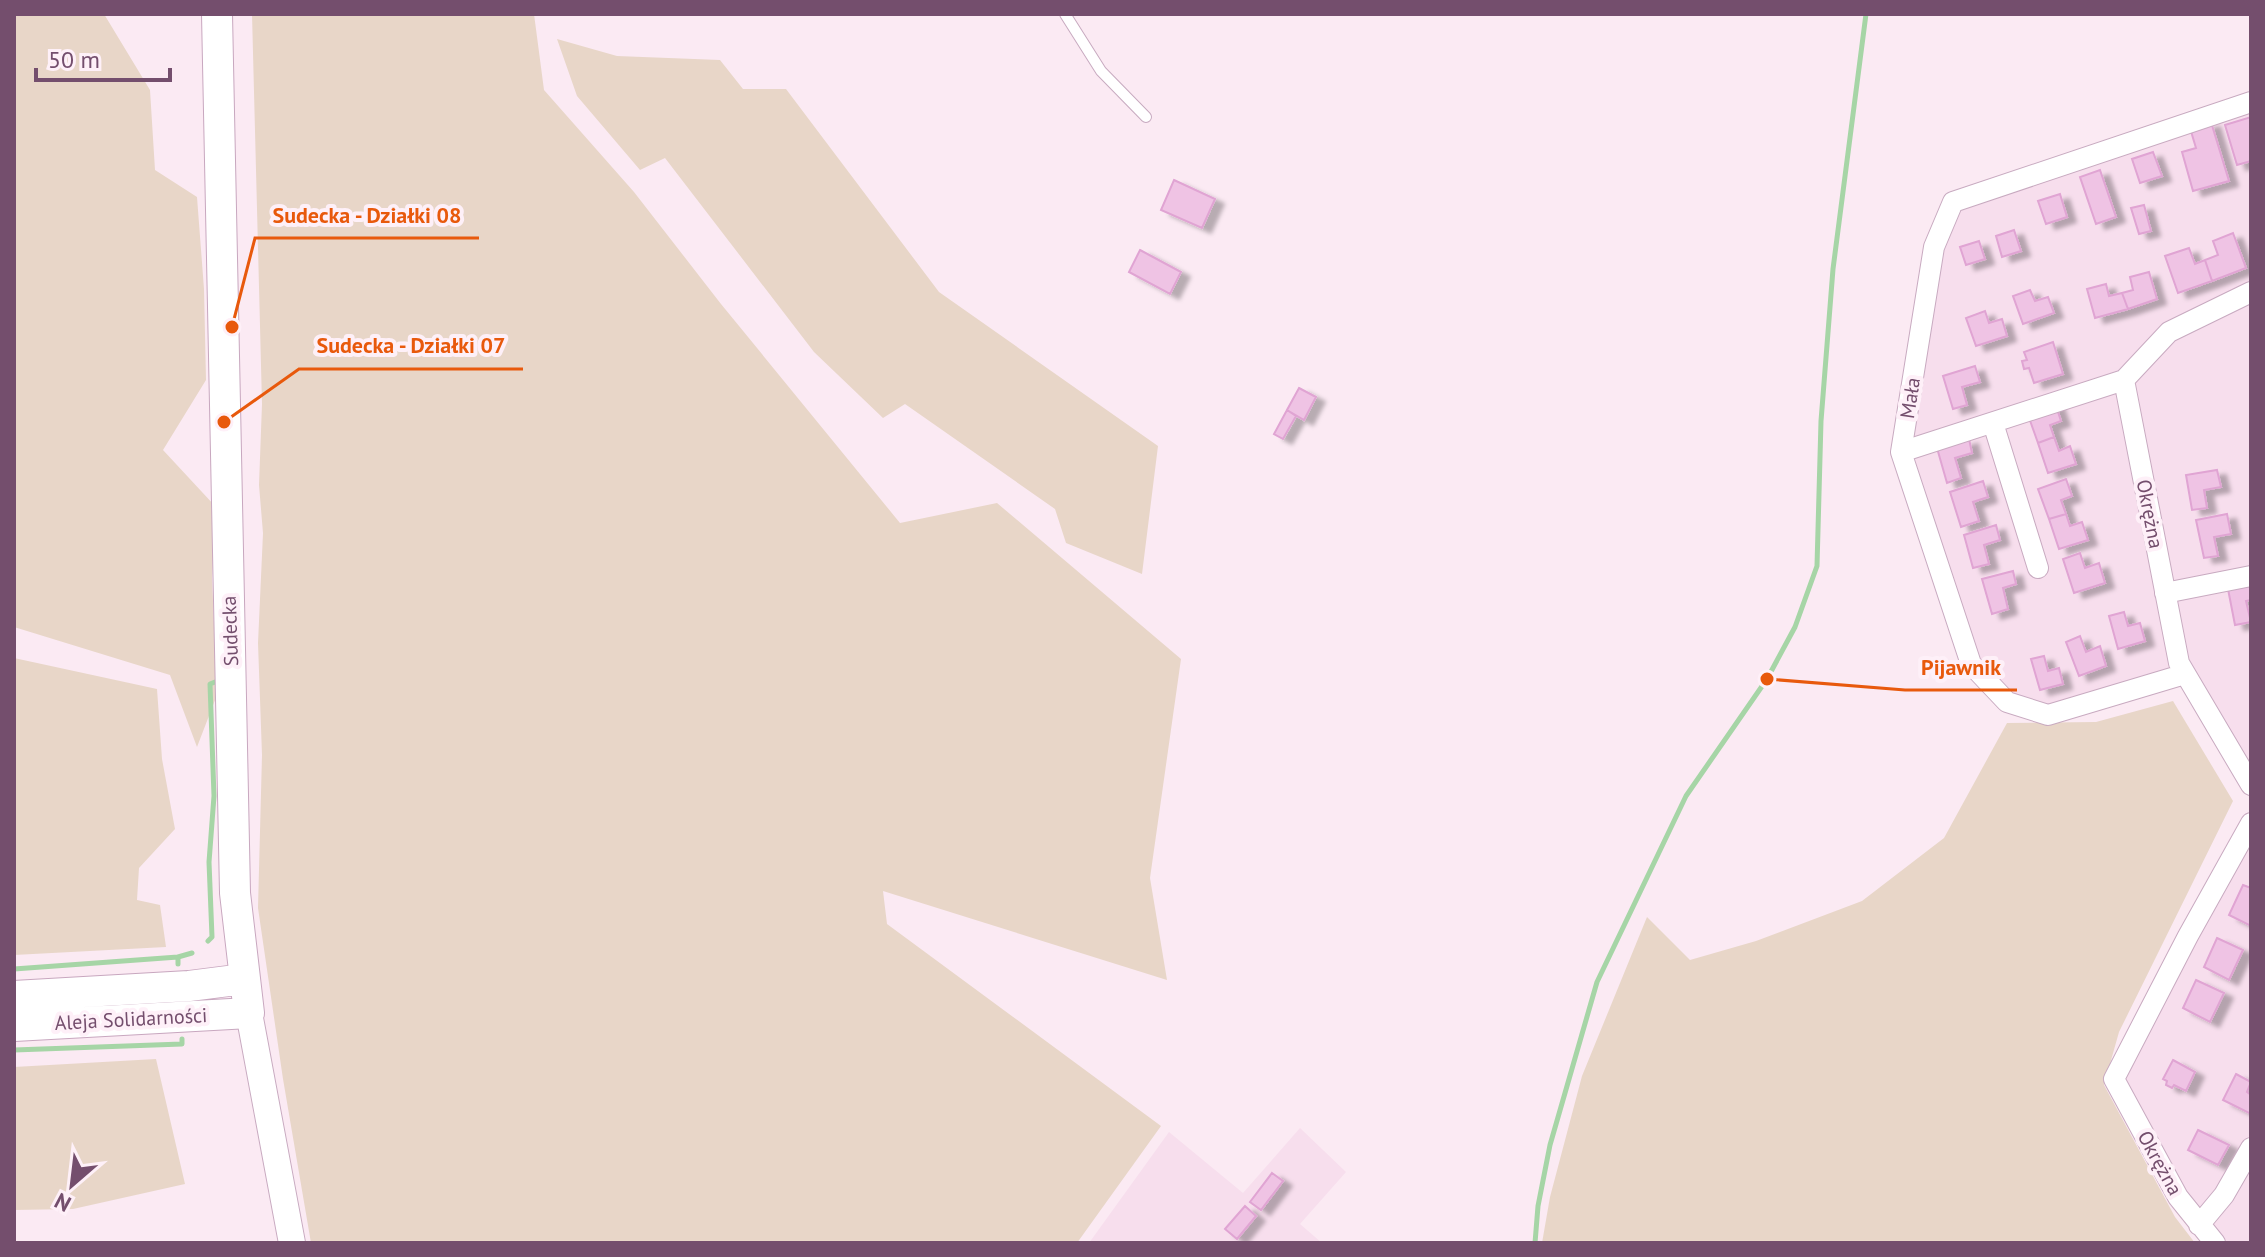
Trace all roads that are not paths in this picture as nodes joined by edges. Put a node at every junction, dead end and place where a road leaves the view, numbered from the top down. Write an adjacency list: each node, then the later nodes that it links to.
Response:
1 (217, 14): 15 (main road, Sudecka)
2 (1065, 14): 4 (lane)
3 (2251, 102): 8 (street, Mała)
4 (1146, 117)
5 (2251, 292): 6 (street)
6 (2124, 380): 7 (street); 11 (street, Okrężna)
7 (1993, 423): 8 (street); 9 (street)
8 (1901, 452): 12 (street, Mała)
9 (2038, 568)
10 (2251, 576): 11 (street)
11 (2165, 593): 12 (street, Okrężna)
12 (2185, 674): 13 (street, Okrężna)
13 (2251, 785)
14 (2251, 823): 20 (street, Okrężna)
15 (244, 979): 16 (main road, Aleja Solidarności); 17 (main road, Sudecka)
16 (14, 996)
17 (249, 1013): 18 (main road, Aleja Solidarności); 21 (street, Sudecka)
18 (14, 1026)
19 (2251, 1148): 20 (street)
20 (2199, 1225): 22 (street, Okrężna)
21 (292, 1243)
22 (2215, 1243)

